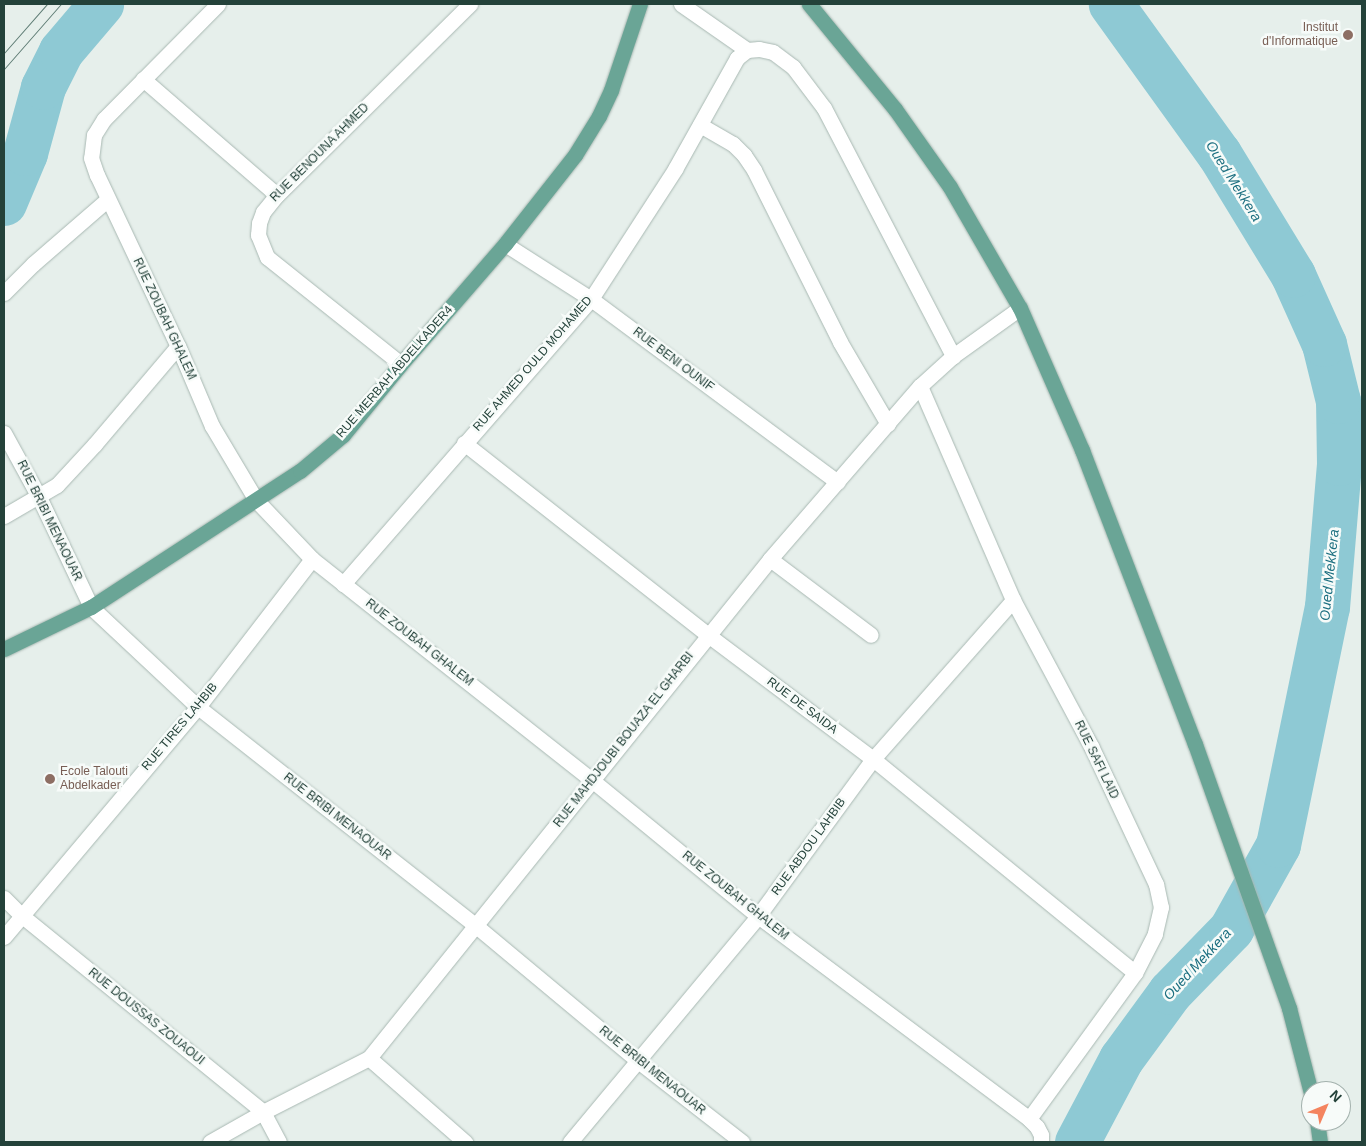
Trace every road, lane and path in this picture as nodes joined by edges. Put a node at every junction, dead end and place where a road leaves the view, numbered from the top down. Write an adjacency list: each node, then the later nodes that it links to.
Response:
1 (218, 4): 9 (street, RUE ZOUBAH GHALEM)
2 (470, 4): 11 (street, RUE BENOUNA AHMED)
3 (632, 4): 7 (main road)
4 (640, 4): 7 (main road)
5 (681, 4): 8 (street)
6 (809, 4): 16 (main road)
7 (631, 26): 13 (main road, RUE MERBAH ABDELKADER4)
8 (747, 50): 10 (street, RUE AHMED OULD MOHAMED); 18 (street)
9 (143, 79): 11 (street); 12 (street, RUE ZOUBAH GHALEM)
10 (700, 125): 15 (street, RUE AHMED OULD MOHAMED); 21 (street)
11 (277, 195): 19 (street, RUE BENOUNA AHMED)
12 (108, 199): 14 (street); 17 (street, RUE ZOUBAH GHALEM)
13 (505, 244): 15 (street, RUE BENI OUNIF); 19 (main road, RUE MERBAH ABDELKADER4)
14 (4, 293)
15 (591, 298): 23 (street, RUE AHMED OULD MOHAMED); 24 (street, RUE BENI OUNIF)
16 (1020, 308): 18 (street, RUE MAHDJOUBI BOUAZA EL GHARBI); 47 (main road)
17 (178, 346): 25 (street); 26 (street, RUE ZOUBAH GHALEM)
18 (952, 356): 20 (street, RUE MAHDJOUBI BOUAZA EL GHARBI)
19 (401, 364): 26 (main road, RUE MERBAH ABDELKADER4)
20 (920, 386): 21 (street, RUE MAHDJOUBI BOUAZA EL GHARBI); 31 (street, RUE SAFI LAID)
21 (888, 424): 24 (street, RUE MAHDJOUBI BOUAZA EL GHARBI)
22 (4, 433): 25 (street, RUE BRIBI MENAOUAR)
23 (464, 444): 30 (street, RUE AHMED OULD MOHAMED); 33 (street, RUE DE SAIDA)
24 (837, 482): 28 (street, RUE MAHDJOUBI BOUAZA EL GHARBI)
25 (39, 497): 27 (street); 32 (street, RUE BRIBI MENAOUAR)
26 (256, 500): 29 (street, RUE ZOUBAH GHALEM); 32 (main road, RUE MERBAH ABDELKADER4)
27 (4, 516)
28 (770, 558): 33 (street, RUE MAHDJOUBI BOUAZA EL GHARBI); 34 (street)
29 (312, 559): 30 (street, RUE ZOUBAH GHALEM); 36 (street, RUE TIRES LAHBIB)
30 (343, 584): 38 (street, RUE ZOUBAH GHALEM)
31 (1013, 600): 37 (street, RUE ABDOU LAHBIB); 44 (street, RUE SAFI LAID)
32 (91, 607): 35 (main road, RUE MERBAH ABDELKADER4); 36 (street, RUE BRIBI MENAOUAR)
33 (708, 634): 37 (street, RUE DE SAIDA); 38 (street, RUE MAHDJOUBI BOUAZA EL GHARBI)
34 (871, 635)
35 (4, 649)
36 (198, 708): 40 (street, RUE TIRES LAHBIB); 42 (street, RUE BRIBI MENAOUAR)
37 (873, 759): 41 (street, RUE ABDOU LAHBIB); 44 (street, RUE DE SAIDA)
38 (593, 781): 41 (street, RUE ZOUBAH GHALEM); 42 (street, RUE MAHDJOUBI BOUAZA EL GHARBI)
39 (4, 898): 40 (street, RUE DOUSSAS ZOUAOUI)
40 (21, 915): 43 (street, RUE TIRES LAHBIB); 48 (street, RUE DOUSSAS ZOUAOUI)
41 (758, 916): 46 (street, RUE ABDOU LAHBIB); 49 (street, RUE ZOUBAH GHALEM)
42 (475, 925): 45 (street, RUE MAHDJOUBI BOUAZA EL GHARBI); 46 (street, RUE BRIBI MENAOUAR)
43 (4, 937)
44 (1136, 973): 49 (street, RUE SAFI LAID)
45 (369, 1058): 48 (street, RUE MAHDJOUBI BOUAZA EL GHARBI); 52 (street)
46 (638, 1061): 53 (street, RUE ABDOU LAHBIB); 54 (street, RUE BRIBI MENAOUAR)
47 (1308, 1081)
48 (263, 1112): 50 (street, RUE MAHDJOUBI BOUAZA EL GHARBI); 51 (street, RUE DOUSSAS ZOUAOUI)
49 (1029, 1120): 55 (street, RUE ZOUBAH GHALEM)
50 (210, 1142)
51 (279, 1142)
52 (465, 1142)
53 (570, 1142)
54 (742, 1142)
55 (1041, 1142)

